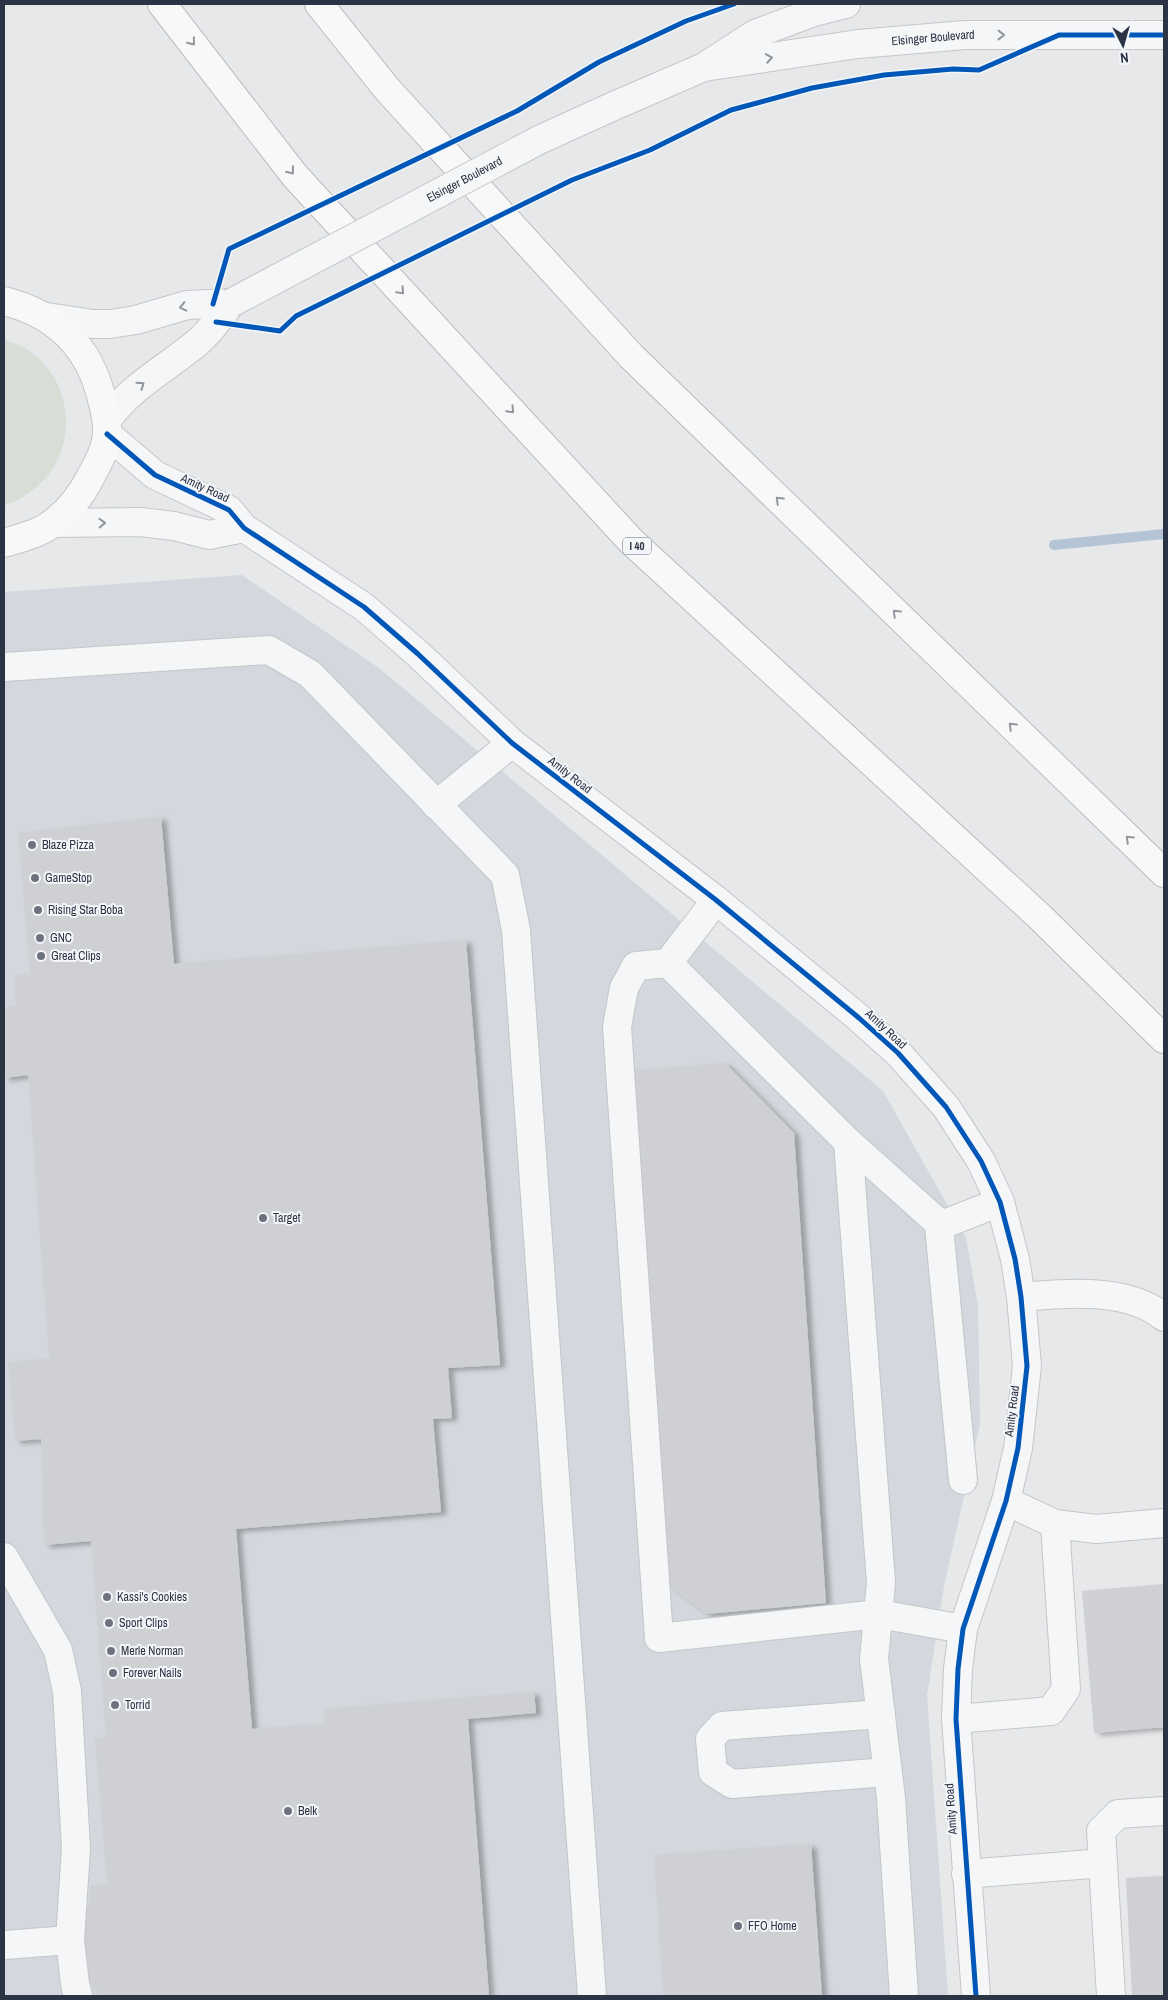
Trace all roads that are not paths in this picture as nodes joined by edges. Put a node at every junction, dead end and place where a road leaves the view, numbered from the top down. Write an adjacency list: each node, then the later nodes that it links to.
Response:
1 (162, 4): 19 (main road, I 40, one-way to 19)
2 (319, 4): 16 (main road, one-way to 2)
3 (846, 4): 5 (street, Elsinger Boulevard)
4 (1164, 35): 5 (street, Elsinger Boulevard, one-way to 4)
5 (704, 68): 7 (street, Elsinger Boulevard, bridge)
6 (4, 301): 8 (main road)
7 (231, 303): 8 (street, Elsinger Boulevard, one-way to 8); 9 (street, Elsinger Boulevard, one-way to 7)
8 (47, 317): 9 (main road)
9 (107, 427): 10 (main road); 11 (street, Amity Road)
10 (53, 523): 11 (street, one-way to 11); 12 (main road)
11 (244, 528): 14 (street, Amity Road)
12 (4, 543)
13 (4, 667): 15 (street)
14 (512, 743): 15 (street); 17 (street, Amity Road)
15 (436, 805): 41 (street)
16 (1164, 873)
17 (716, 900): 18 (street); 21 (street, Amity Road)
18 (668, 963): 20 (street); 30 (street)
19 (1164, 1039)
20 (848, 1142): 22 (street); 30 (street)
21 (1000, 1202): 22 (street); 23 (street, Amity Road)
22 (941, 1225): 25 (street)
23 (1021, 1297): 24 (street); 26 (street, Amity Road)
24 (1164, 1317)
25 (963, 1480)
26 (1006, 1501): 28 (street); 31 (street, Amity Road)
27 (1164, 1523): 28 (street)
28 (1055, 1524): 33 (street)
29 (4, 1557): 38 (street)
30 (879, 1614): 31 (street); 32 (street)
31 (963, 1629): 33 (street, Amity Road)
32 (881, 1714): 34 (street); 34 (street)
33 (956, 1719): 37 (street, Amity Road)
34 (888, 1772): 42 (street)
35 (1164, 1811): 36 (street)
36 (1103, 1863): 37 (street); 44 (street)
37 (966, 1874): 43 (street, Amity Road)
38 (70, 1940): 39 (street); 40 (street)
39 (4, 1945)
40 (78, 1996)
41 (592, 1996)
42 (904, 1996)
43 (976, 1996)
44 (1112, 1996)

